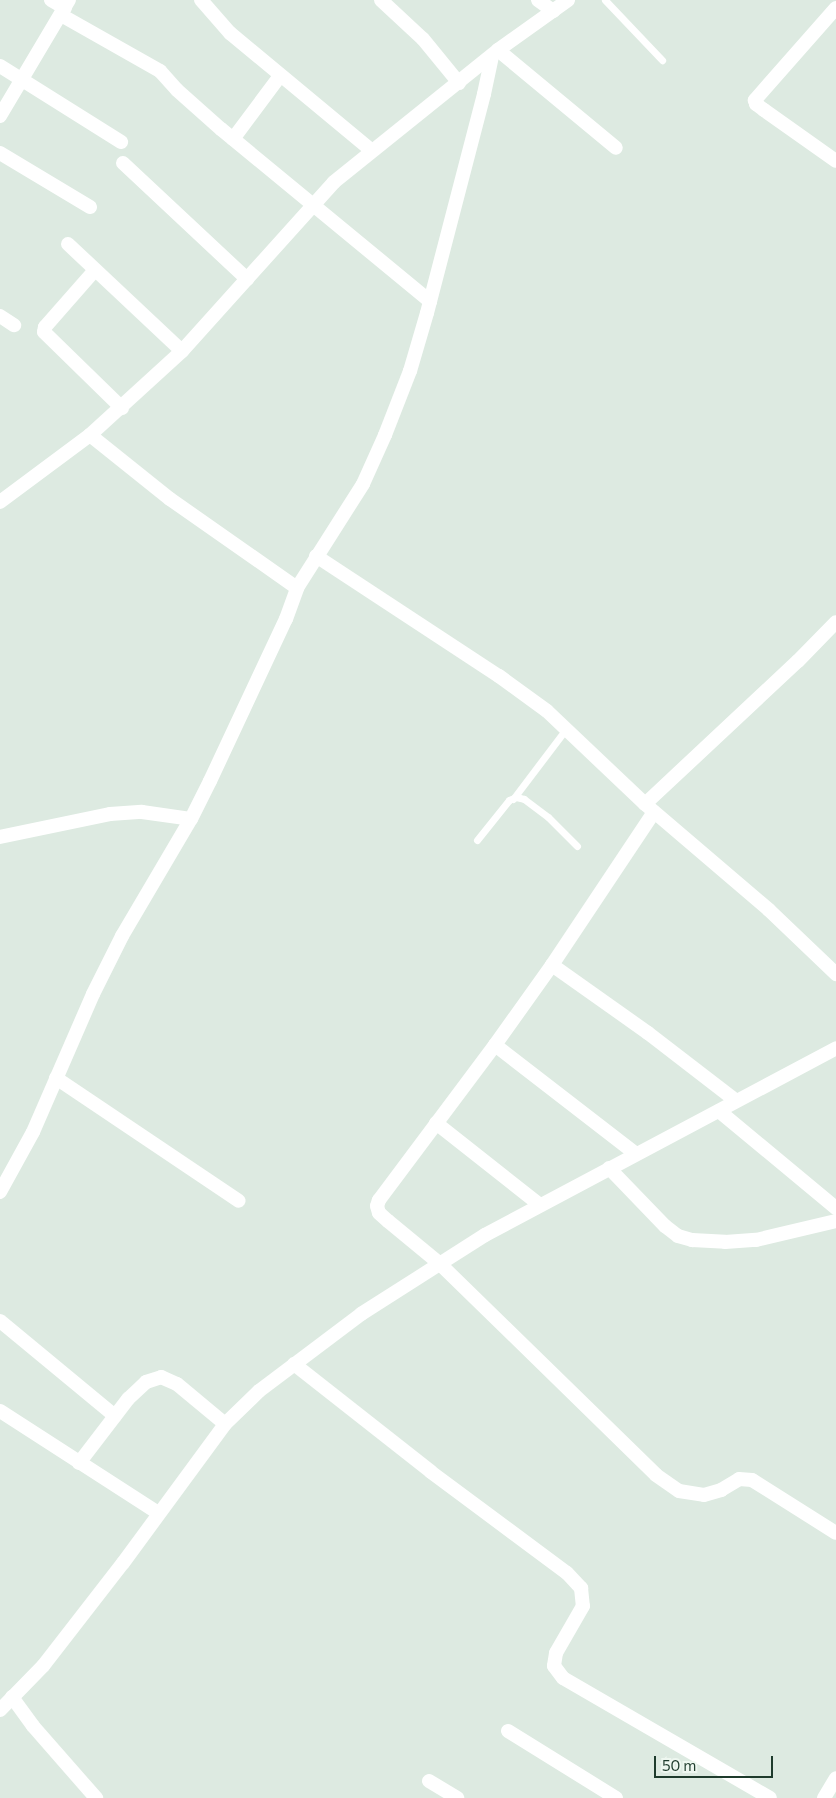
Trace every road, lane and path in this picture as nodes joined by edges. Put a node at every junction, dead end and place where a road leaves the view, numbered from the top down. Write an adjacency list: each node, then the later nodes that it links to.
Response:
1 (51, 0): 7 (street)
2 (201, 0): 13 (street)
3 (381, 0): 15 (street)
4 (538, 0): 9 (street)
5 (568, 0): 9 (street)
6 (605, 0): 11 (lane)
7 (65, 8): 14 (street); 17 (street)
8 (836, 8): 22 (street)
9 (553, 11): 10 (street)
10 (495, 54): 15 (street); 19 (street); 29 (street)
11 (662, 60)
12 (0, 66): 14 (street)
13 (280, 76): 17 (street); 20 (street)
14 (22, 80): 16 (street); 18 (street)
15 (459, 83): 20 (street)
16 (0, 116)
17 (233, 138): 24 (street)
18 (121, 142)
19 (616, 148)
20 (371, 150): 24 (street)
21 (0, 153): 25 (street)
22 (836, 161)
23 (123, 163): 28 (street)
24 (312, 204): 28 (street); 29 (street)
25 (90, 207)
26 (68, 244): 27 (street)
27 (95, 270): 32 (street); 33 (street)
28 (247, 279): 32 (street)
29 (430, 302): 36 (street)
30 (0, 316): 31 (street)
31 (14, 325)
32 (182, 351): 33 (street)
33 (122, 408): 34 (street)
34 (90, 435): 35 (street); 37 (street)
35 (0, 502)
36 (316, 556): 37 (street); 39 (street)
37 (297, 588): 42 (street)
38 (836, 622): 41 (street)
39 (566, 728): 40 (lane); 41 (street)
40 (513, 799): 44 (lane); 45 (lane)
41 (649, 808): 46 (street); 47 (street)
42 (191, 819): 43 (street); 50 (street)
43 (0, 837)
44 (476, 840)
45 (577, 846)
46 (552, 965): 48 (street); 51 (street)
47 (836, 974)
48 (495, 1045): 53 (street); 54 (street)
49 (836, 1048): 51 (street)
50 (56, 1078): 56 (street); 57 (street)
51 (734, 1100): 52 (street)
52 (720, 1111): 54 (street); 59 (street)
53 (436, 1123): 58 (street); 61 (street)
54 (636, 1154): 55 (street)
55 (609, 1168): 58 (street); 60 (street)
56 (0, 1192)
57 (238, 1201)
58 (540, 1204): 61 (street)
59 (836, 1208)
60 (836, 1221)
61 (439, 1263): 63 (street); 69 (street)
62 (0, 1321): 65 (street)
63 (294, 1364): 66 (street); 78 (street)
64 (0, 1411): 67 (street)
65 (114, 1416): 66 (street); 67 (street)
66 (225, 1424): 68 (street)
67 (79, 1463): 68 (street)
68 (158, 1513): 70 (street)
69 (836, 1533)
70 (12, 1697): 71 (street); 75 (street)
71 (0, 1710)
72 (508, 1731): 77 (street)
73 (836, 1778): 79 (street)
74 (429, 1781): 76 (street)
75 (96, 1798)
76 (457, 1798)
77 (616, 1798)
78 (770, 1798)
79 (824, 1798)

